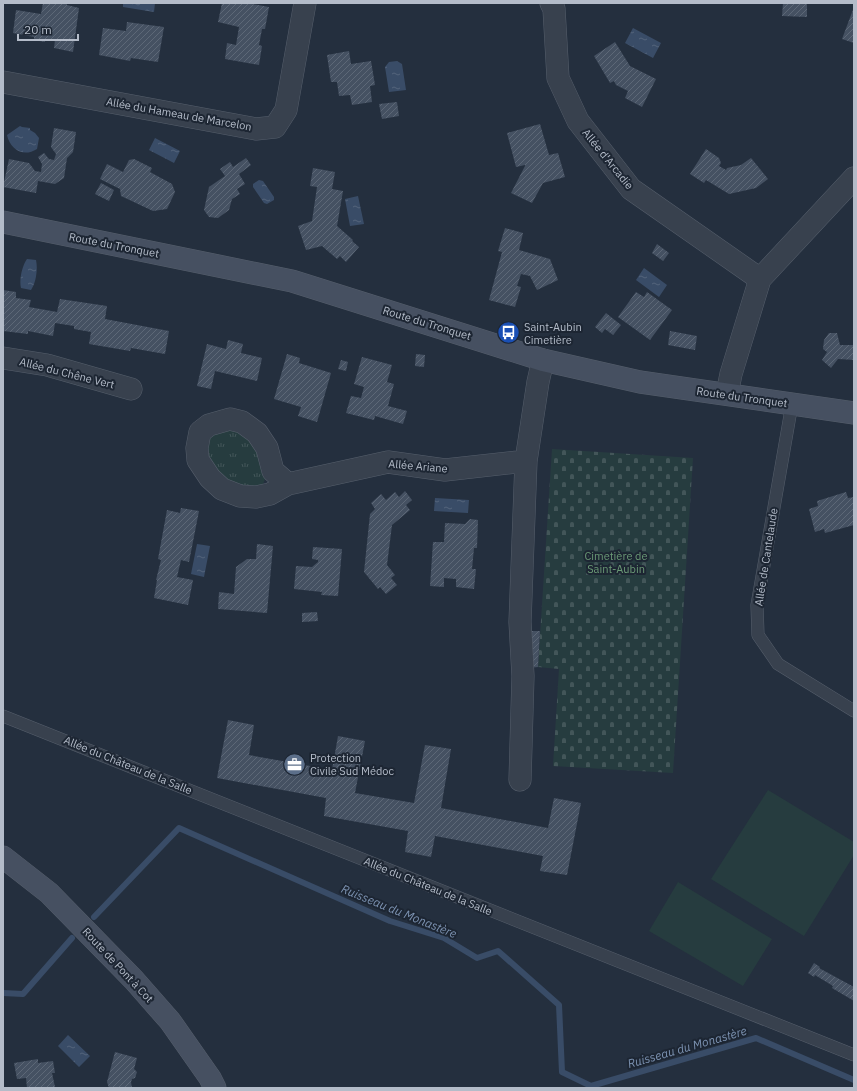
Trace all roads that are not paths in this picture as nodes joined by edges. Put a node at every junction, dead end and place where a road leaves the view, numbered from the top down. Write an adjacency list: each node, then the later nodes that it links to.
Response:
1 (305, 3): 3 (street, Allée du Hameau de Marcelon)
2 (551, 3): 6 (street, Allée d'Arcadie)
3 (3, 82)
4 (854, 178): 6 (street)
5 (3, 222): 8 (street, Route du Tronquet)
6 (760, 279): 10 (street)
7 (3, 358): 9 (street, Allée du Chêne Vert)
8 (543, 360): 10 (street, Route du Tronquet); 13 (street)
9 (132, 389)
10 (727, 394): 11 (street, Route du Tronquet)
11 (792, 404): 12 (street, Route du Tronquet); 15 (lane, Allée de Cantelaude)
12 (854, 413)
13 (526, 461): 14 (street, Allée Ariane); 17 (street)
14 (288, 484)
15 (854, 711)
16 (3, 716): 19 (lane, Allée du Château de la Salle)
17 (520, 780)
18 (3, 857): 20 (street, Route de Pont à Cot)
19 (854, 1055)
20 (216, 1088)

